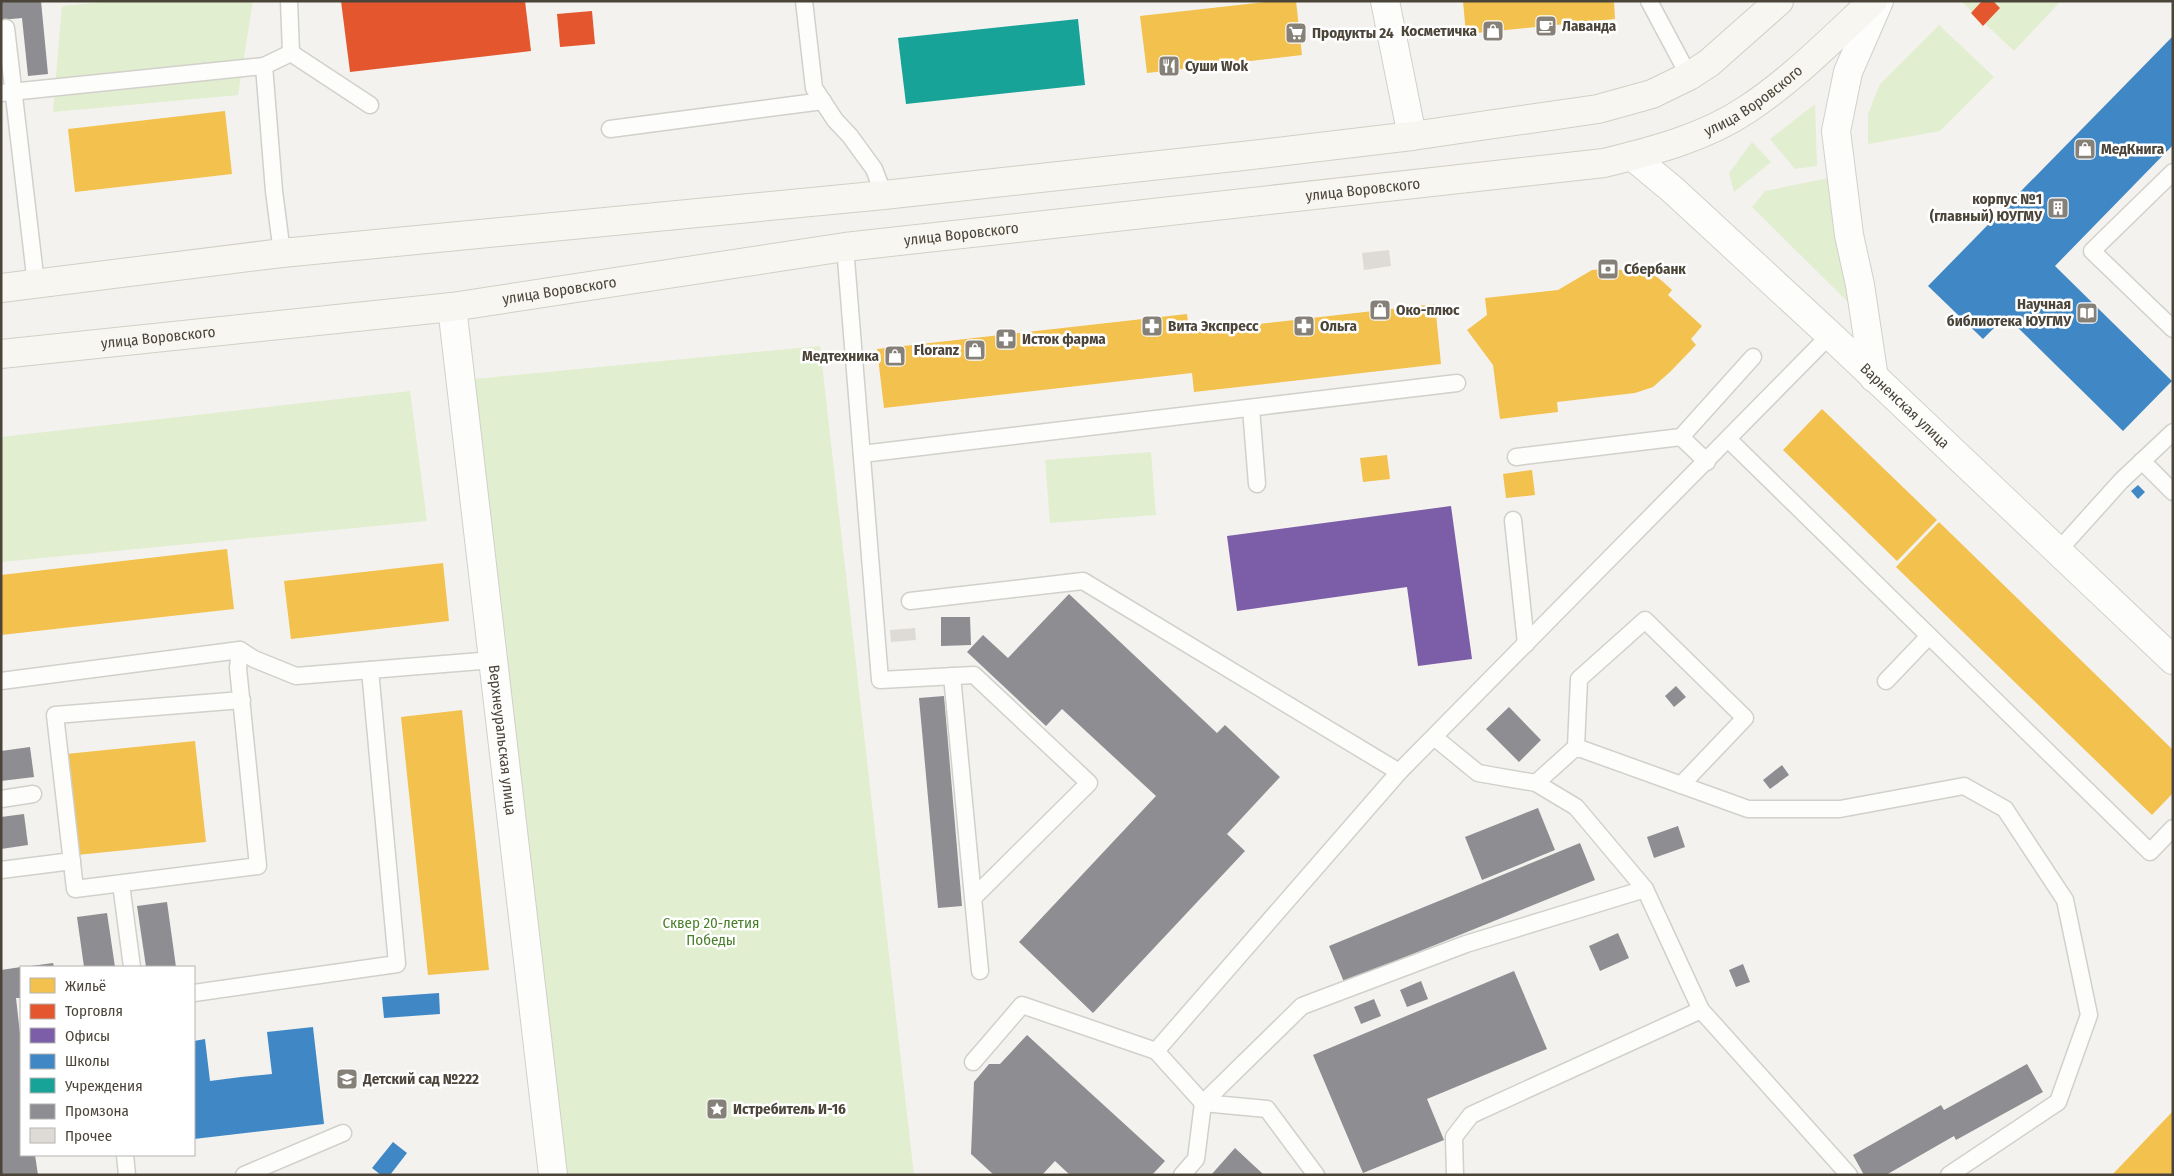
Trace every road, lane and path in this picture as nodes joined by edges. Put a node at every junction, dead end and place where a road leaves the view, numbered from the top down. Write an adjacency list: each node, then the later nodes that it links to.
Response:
1 (289, 1): 9 (lane)
2 (804, 1): 13 (lane)
3 (1385, 1): 16 (street)
4 (1649, 1): 11 (lane)
5 (1779, 1): 11 (main road)
6 (1873, 1): 17 (main road, улица Воровского)
7 (1879, 1): 29 (street)
8 (6, 28): 12 (lane)
9 (291, 53): 10 (lane); 14 (lane)
10 (264, 66): 12 (lane); 21 (lane)
11 (1689, 76): 16 (main road)
12 (7, 92): 22 (lane)
13 (823, 101): 15 (lane); 19 (lane)
14 (370, 105)
15 (610, 129)
16 (1412, 136): 19 (main road)
17 (1632, 156): 20 (main road, улица Воровского); 26 (street, Варненская улица)
18 (2173, 172): 25 (lane)
19 (884, 195): 21 (main road)
20 (845, 246): 24 (main road, улица Воровского); 35 (lane)
21 (282, 253): 22 (main road)
22 (36, 284): 23 (main road)
23 (1, 288)
24 (452, 307): 27 (main road, улица Воровского); 47 (street, Верхнеуральская улица)
25 (2173, 330)
26 (1830, 335): 29 (street, Варненская улица); 34 (lane)
27 (1, 354)
28 (1753, 356): 33 (lane)
29 (1874, 378): 42 (street, Варненская улица)
30 (1457, 383): 31 (lane)
31 (1251, 408): 35 (lane); 39 (lane)
32 (2173, 432): 38 (lane)
33 (1681, 437): 36 (lane); 37 (lane)
34 (1729, 440): 37 (lane); 44 (lane)
35 (862, 454): 50 (lane)
36 (1516, 457)
37 (1707, 462): 45 (lane)
38 (2142, 462): 40 (lane); 42 (lane)
39 (1257, 484)
40 (2173, 492)
41 (1513, 520): 45 (lane)
42 (2058, 551): 48 (street, Варненская улица)
43 (910, 601): 56 (lane)
44 (1929, 636): 51 (lane); 61 (lane)
45 (1526, 644): 54 (lane)
46 (240, 650): 49 (lane); 52 (lane); 53 (lane)
47 (492, 660): 49 (lane); 78 (street, Верхнеуральская улица)
48 (2173, 660)
49 (370, 670): 69 (lane)
50 (952, 676): 66 (lane); 66 (lane)
51 (1886, 680)
52 (1, 681)
53 (242, 700): 62 (lane); 64 (lane)
54 (1434, 737): 56 (lane); 57 (lane)
55 (1576, 747): 57 (lane); 58 (lane); 58 (lane)
56 (1400, 772): 71 (lane)
57 (1536, 783): 65 (lane)
58 (1682, 785): 83 (lane)
59 (33, 794): 60 (lane)
60 (1, 799)
61 (2173, 828)
62 (72, 861): 63 (lane); 64 (lane)
63 (1, 870)
64 (121, 884): 67 (lane)
65 (1644, 889): 70 (lane); 73 (lane)
66 (974, 897): 68 (lane)
67 (132, 966)
68 (980, 971)
69 (195, 993)
70 (1702, 1010): 81 (lane); 82 (lane)
71 (1156, 1051): 72 (lane); 73 (lane)
72 (973, 1062)
73 (1203, 1103): 79 (lane); 80 (lane)
74 (344, 1133): 77 (lane)
75 (125, 1156): 76 (lane)
76 (127, 1175)
77 (244, 1175)
78 (553, 1175)
79 (1182, 1175)
80 (1316, 1175)
81 (1455, 1175)
82 (1849, 1175)
83 (1949, 1175)

